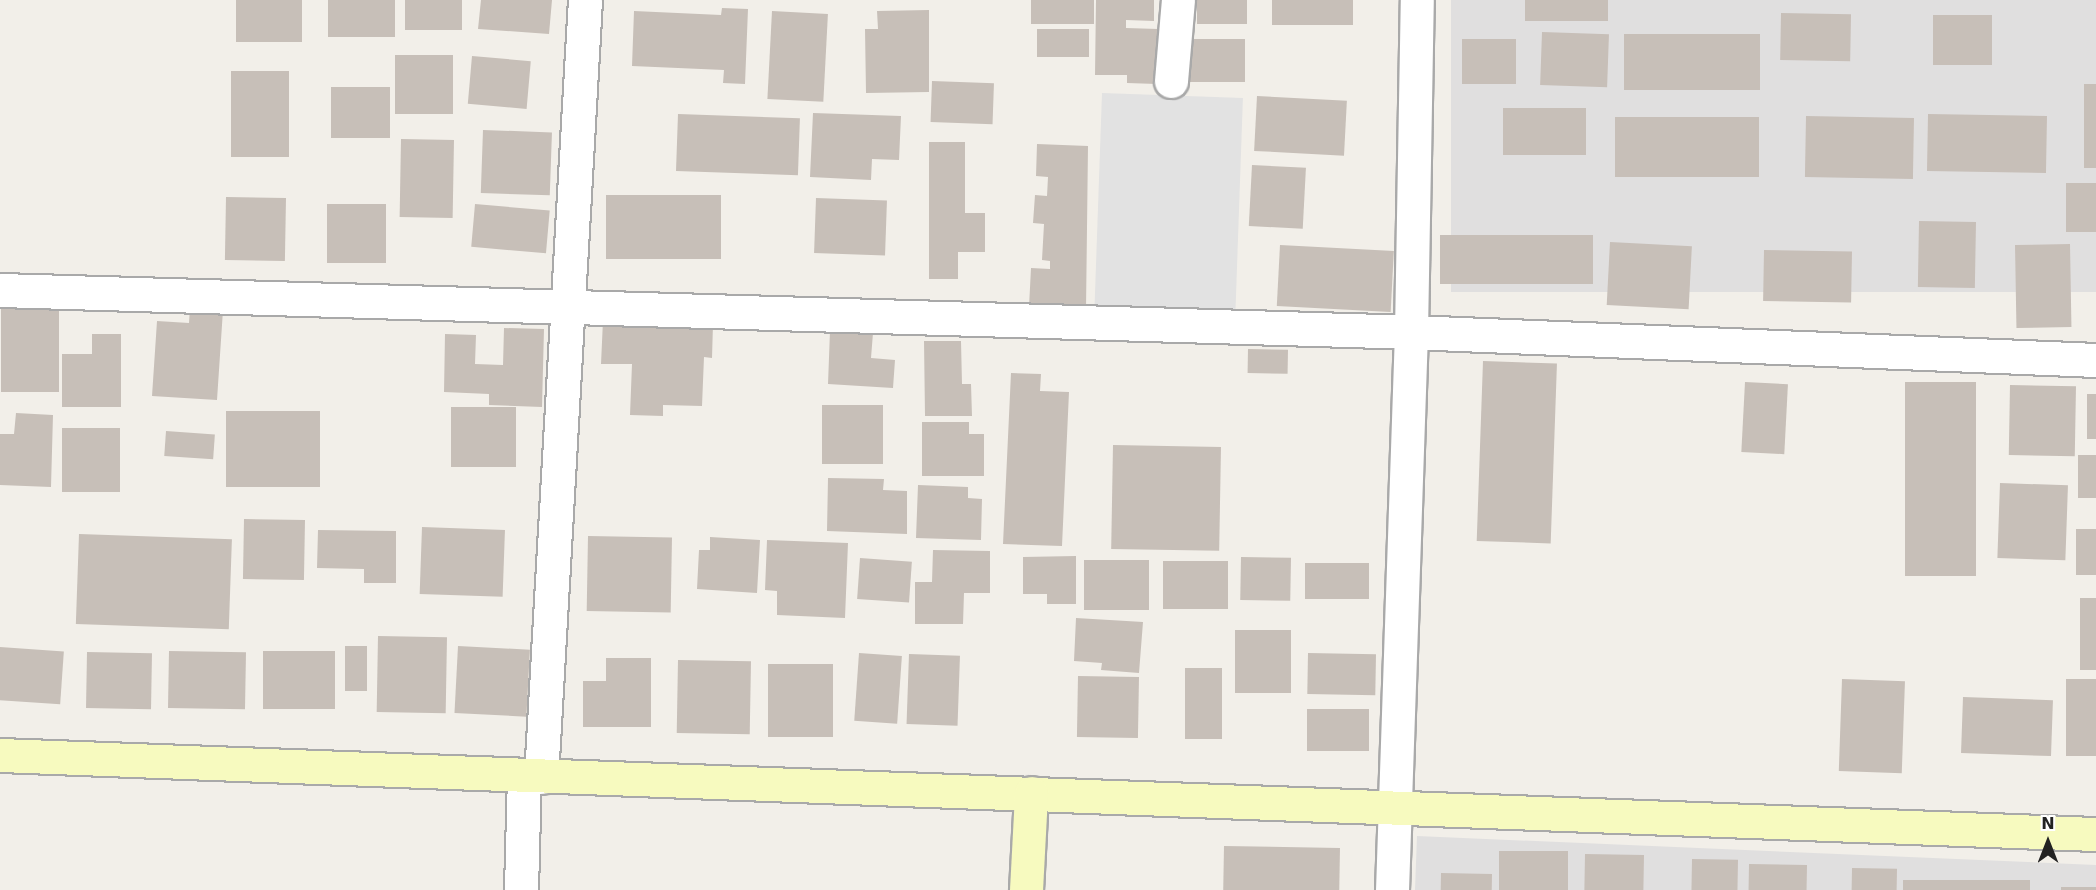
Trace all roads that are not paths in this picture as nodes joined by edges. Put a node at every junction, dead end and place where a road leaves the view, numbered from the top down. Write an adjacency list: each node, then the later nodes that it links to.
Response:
1 (585, 0): 6 (street)
2 (1178, 0): 4 (street)
3 (1417, 0): 7 (street)
4 (1172, 81)
5 (0, 290): 6 (street)
6 (569, 306): 7 (street); 10 (street)
7 (1411, 332): 8 (street); 12 (street)
8 (2096, 360)
9 (0, 755): 10 (street)
10 (533, 776): 11 (street); 14 (street)
11 (1031, 794): 12 (street); 15 (street)
12 (1395, 810): 13 (street); 16 (street)
13 (2096, 834)
14 (521, 890)
15 (1026, 890)
16 (1392, 890)

